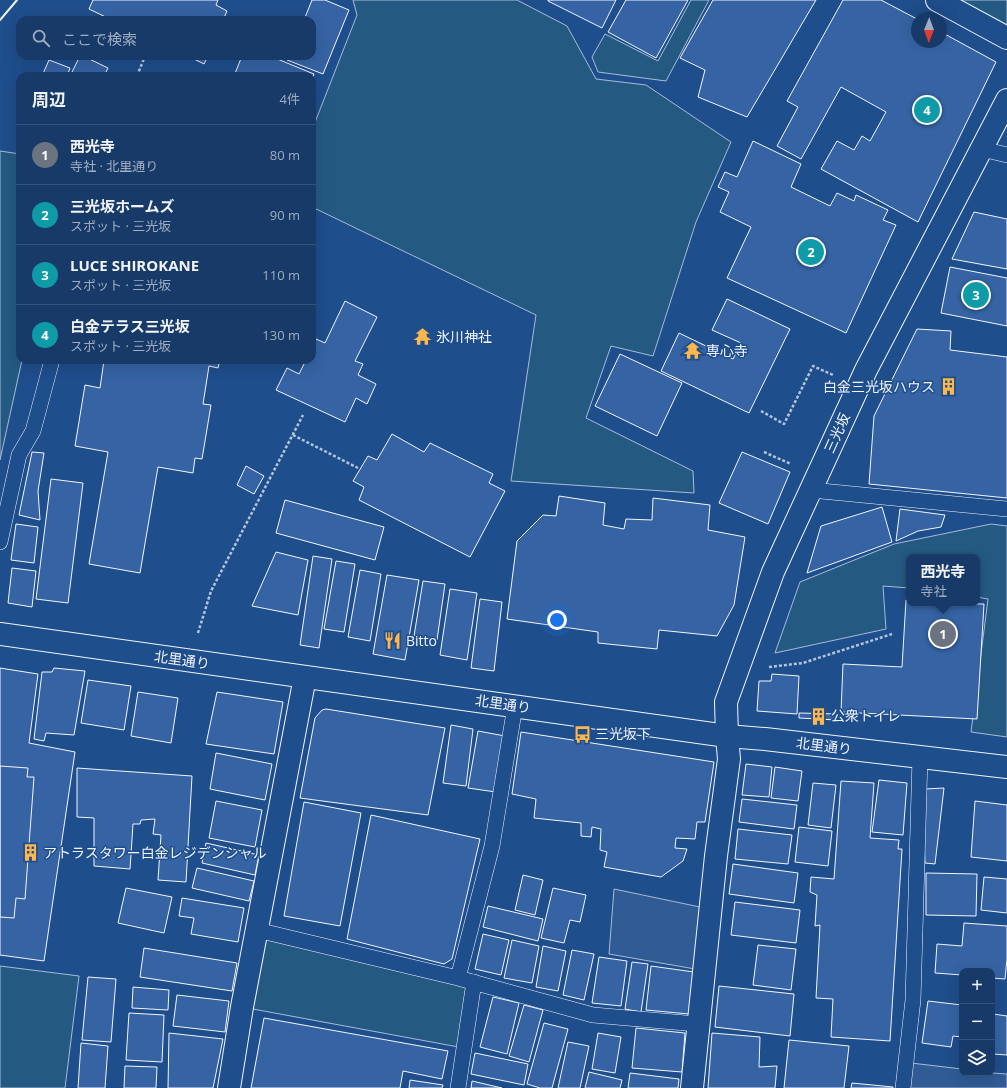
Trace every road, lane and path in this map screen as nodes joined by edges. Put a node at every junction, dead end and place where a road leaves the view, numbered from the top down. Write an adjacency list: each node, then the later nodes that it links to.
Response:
1 (937, 0): 2 (street)
2 (1007, 38)
3 (143, 60): 4 (path)
4 (139, 72)
5 (1007, 100): 6 (street, 三光坂)
6 (982, 149): 7 (lane); 16 (street, 三光坂)
7 (1007, 155)
8 (51, 364): 18 (lane)
9 (840, 378): 10 (path)
10 (761, 411)
11 (303, 415): 12 (path)
12 (293, 435): 15 (path); 21 (path)
13 (764, 452): 14 (path)
14 (791, 464)
15 (358, 468)
16 (811, 490): 17 (lane); 25 (street, 三光坂)
17 (1007, 509)
18 (0, 542)
19 (0, 634): 21 (street, 北里通り)
20 (892, 634): 22 (path)
21 (192, 661): 23 (street, 北里通り)
22 (766, 668)
23 (305, 677): 24 (street, 北里通り); 28 (street)
24 (516, 706): 25 (street, 北里通り); 29 (lane)
25 (726, 736): 26 (street, 北里通り); 31 (street, 三光坂)
26 (920, 757): 27 (street, 北里通り); 35 (lane)
27 (1007, 767)
28 (257, 930): 29 (lane); 32 (street)
29 (458, 978): 30 (lane)
30 (474, 982): 31 (lane); 33 (lane)
31 (697, 1024): 34 (street, 三光坂)
32 (229, 1088)
33 (458, 1088)
34 (692, 1088)
35 (903, 1088)

